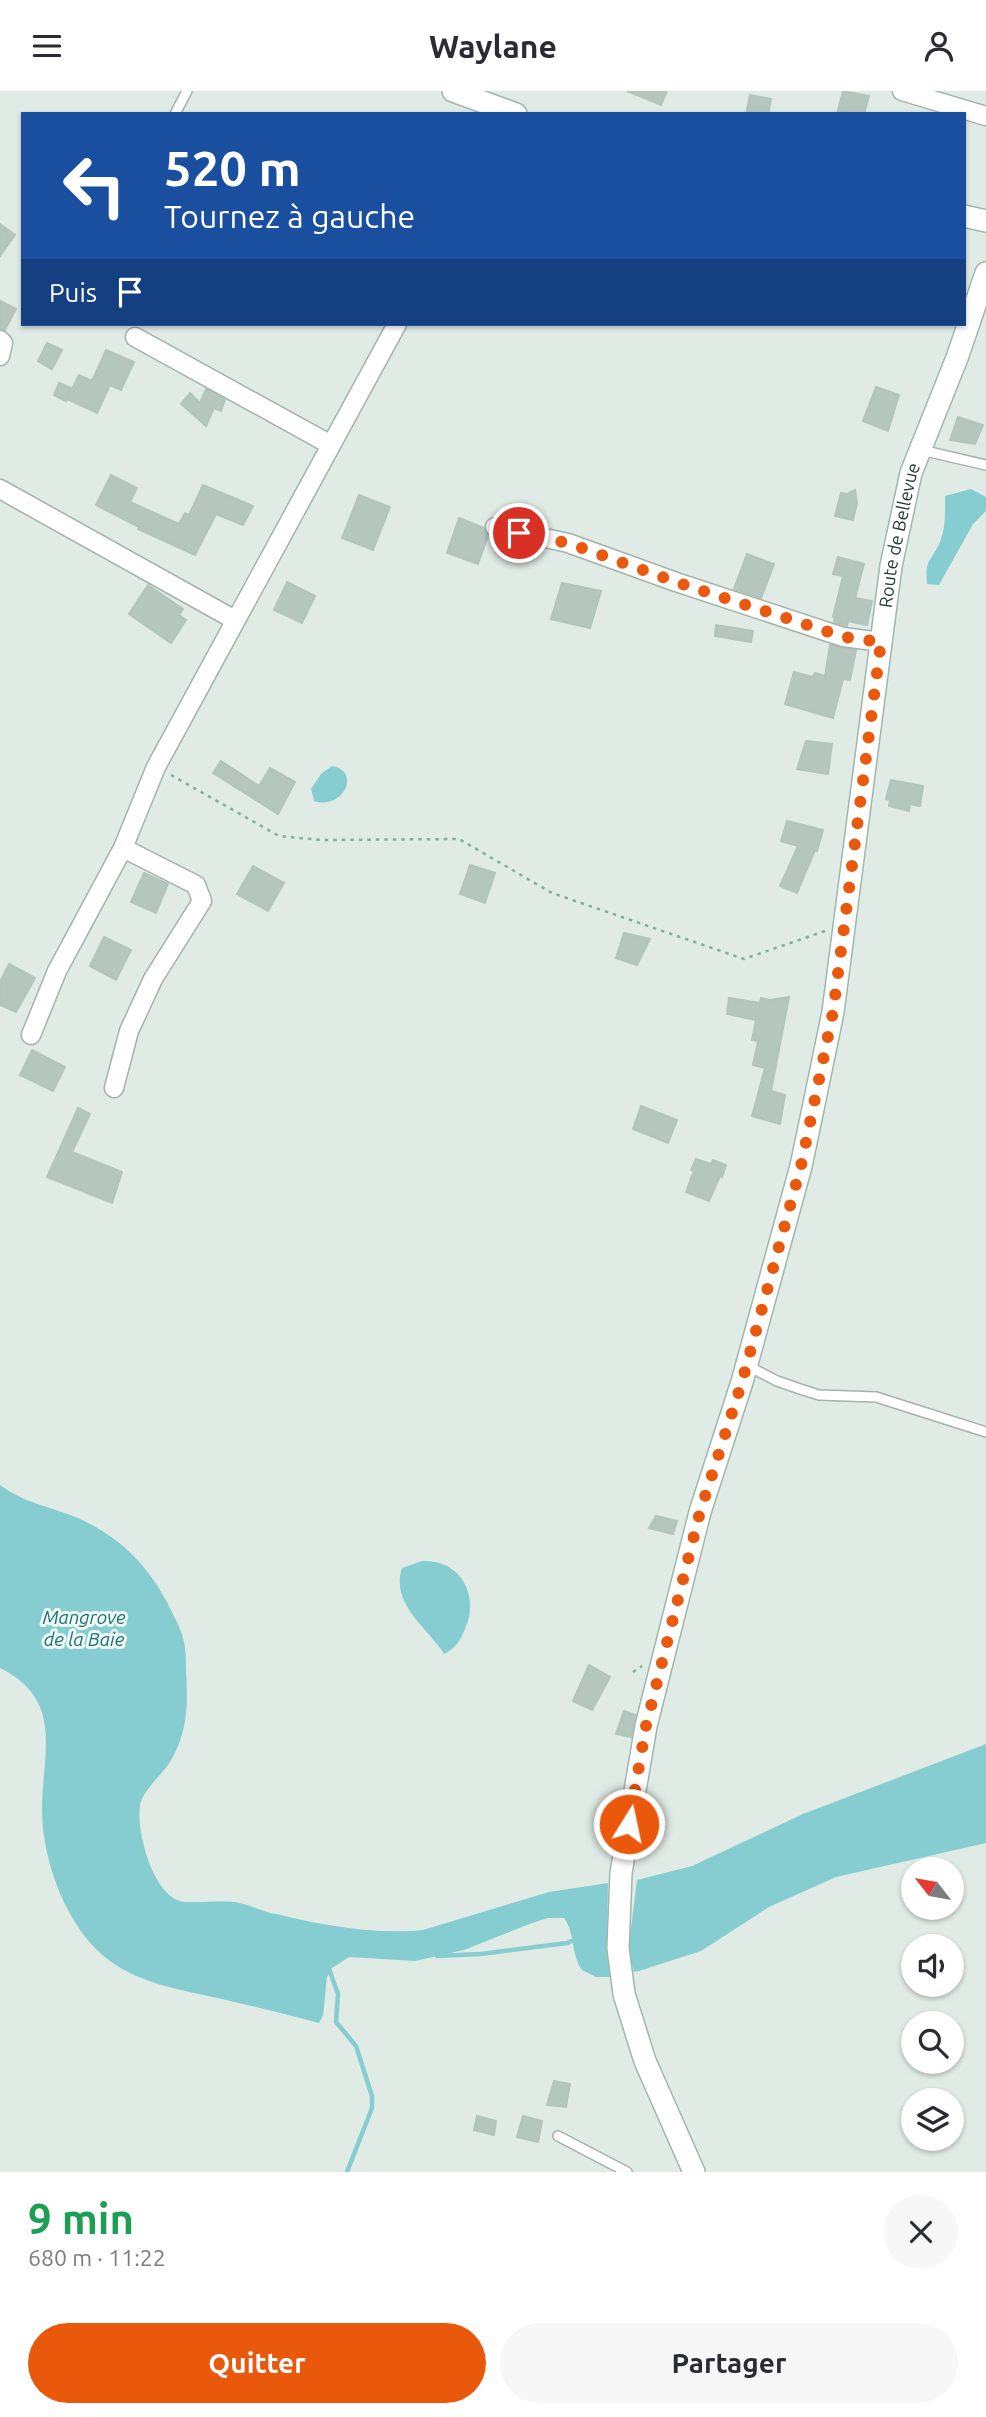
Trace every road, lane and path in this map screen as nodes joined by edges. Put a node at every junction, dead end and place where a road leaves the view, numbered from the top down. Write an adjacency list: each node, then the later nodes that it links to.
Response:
1 (187, 91): 4 (lane)
2 (453, 91): 5 (main road)
3 (902, 91): 6 (street)
4 (177, 112)
5 (511, 112)
6 (986, 116)
7 (966, 216): 8 (main road)
8 (986, 221)
9 (986, 273): 15 (main road, Route de Bellevue)
10 (396, 326): 14 (street)
11 (135, 337): 14 (street)
12 (0, 340): 13 (street)
13 (0, 356)
14 (331, 445): 19 (street)
15 (920, 449): 16 (lane); 20 (main road, Route de Bellevue)
16 (986, 465)
17 (0, 489): 19 (street)
18 (495, 527): 20 (street)
19 (235, 620): 21 (street)
20 (881, 642): 23 (main road, Route de Bellevue)
21 (156, 767): 22 (street); 23 (path)
22 (122, 848): 24 (street); 25 (street)
23 (845, 925): 26 (main road, Route de Bellevue)
24 (31, 1035)
25 (114, 1088)
26 (747, 1365): 27 (lane); 30 (main road, Route de Bellevue)
27 (986, 1432)
28 (558, 2136): 29 (lane)
29 (627, 2172)
30 (694, 2172)

